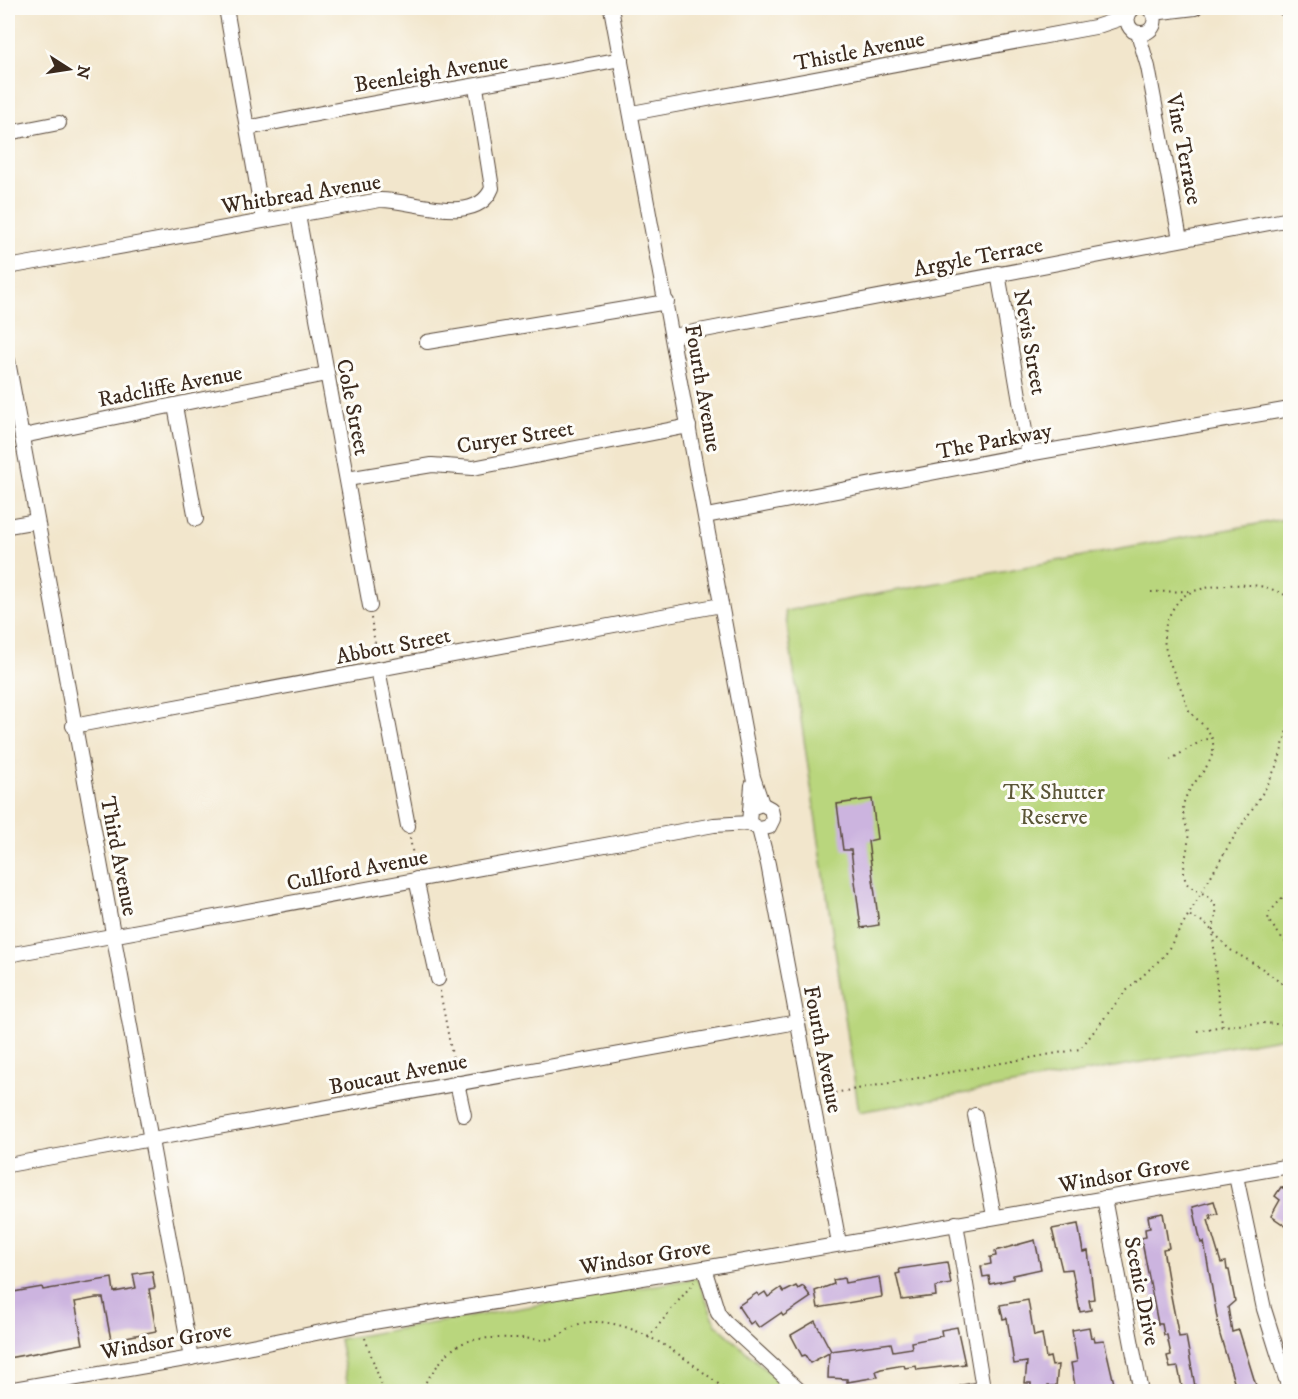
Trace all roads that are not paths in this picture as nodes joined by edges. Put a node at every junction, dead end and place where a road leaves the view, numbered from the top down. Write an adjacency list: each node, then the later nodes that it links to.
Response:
1 (226, 8): 11 (street)
2 (611, 8): 7 (street, Fourth Avenue)
3 (1195, 8): 6 (street, Thistle Avenue)
4 (1284, 8): 5 (street)
5 (1290, 11)
6 (1140, 18): 9 (street, Thistle Avenue); 16 (street, Vine Terrace)
7 (621, 59): 8 (street, Beenleigh Avenue); 9 (street, Fourth Avenue)
8 (476, 87): 11 (street, Beenleigh Avenue); 13 (street, Whitbread Avenue)
9 (632, 113): 19 (street, Fourth Avenue)
10 (58, 123): 12 (street)
11 (248, 128): 14 (street)
12 (8, 133)
13 (298, 215): 14 (street, Whitbread Avenue); 23 (street, Cole Street)
14 (263, 219): 17 (street, Whitbread Avenue)
15 (1290, 219): 16 (street, Argyle Terrace)
16 (1180, 239): 18 (street, Argyle Terrace)
17 (8, 267)
18 (998, 273): 20 (street, Argyle Terrace); 28 (street, Nevis Street)
19 (667, 302): 20 (street, Fourth Avenue); 21 (street)
20 (673, 336): 26 (street, Fourth Avenue)
21 (427, 342)
22 (8, 361): 27 (street, Third Avenue)
23 (326, 374): 24 (street, Radcliffe Avenue); 29 (street, Cole Street)
24 (174, 406): 27 (street, Radcliffe Avenue); 31 (street)
25 (1290, 409): 28 (street, The Parkway)
26 (689, 426): 29 (street, Curyer Street); 30 (street, Fourth Avenue)
27 (22, 436): 32 (street, Third Avenue)
28 (1029, 454): 30 (street, The Parkway)
29 (347, 479): 35 (street, Cole Street)
30 (706, 516): 34 (street, Fourth Avenue)
31 (196, 519)
32 (37, 521): 33 (street); 37 (street, Third Avenue)
33 (8, 526)
34 (721, 605): 36 (street, Abbott Street); 38 (street, Fourth Avenue)
35 (370, 606)
36 (378, 669): 37 (street, Abbott Street); 39 (street)
37 (73, 726): 41 (street, Third Avenue)
38 (756, 818): 40 (street, Cullford Avenue); 44 (street, Fourth Avenue)
39 (408, 826)
40 (416, 879): 41 (street, Cullford Avenue); 43 (street)
41 (113, 936): 42 (street, Cullford Avenue); 48 (street, Third Avenue)
42 (8, 955)
43 (438, 980)
44 (797, 1022): 45 (street, Boucaut Avenue); 55 (street, Fourth Avenue)
45 (458, 1083): 47 (street); 48 (street, Boucaut Avenue)
46 (975, 1115): 53 (street)
47 (464, 1116)
48 (150, 1140): 49 (street, Boucaut Avenue); 57 (street, Third Avenue)
49 (8, 1165)
50 (1290, 1166): 51 (street, Windsor Grove)
51 (1236, 1176): 52 (street, Windsor Grove); 62 (street)
52 (1104, 1198): 53 (street, Windsor Grove); 61 (street, Scenic Drive)
53 (994, 1216): 54 (street, Windsor Grove)
54 (956, 1222): 55 (street, Windsor Grove); 60 (street)
55 (839, 1243): 56 (street, Windsor Grove)
56 (704, 1268): 57 (street, Windsor Grove); 59 (street)
57 (191, 1358): 58 (street, Windsor Grove)
58 (8, 1390)
59 (801, 1392)
60 (964, 1392)
61 (1141, 1392)
62 (1290, 1392)

